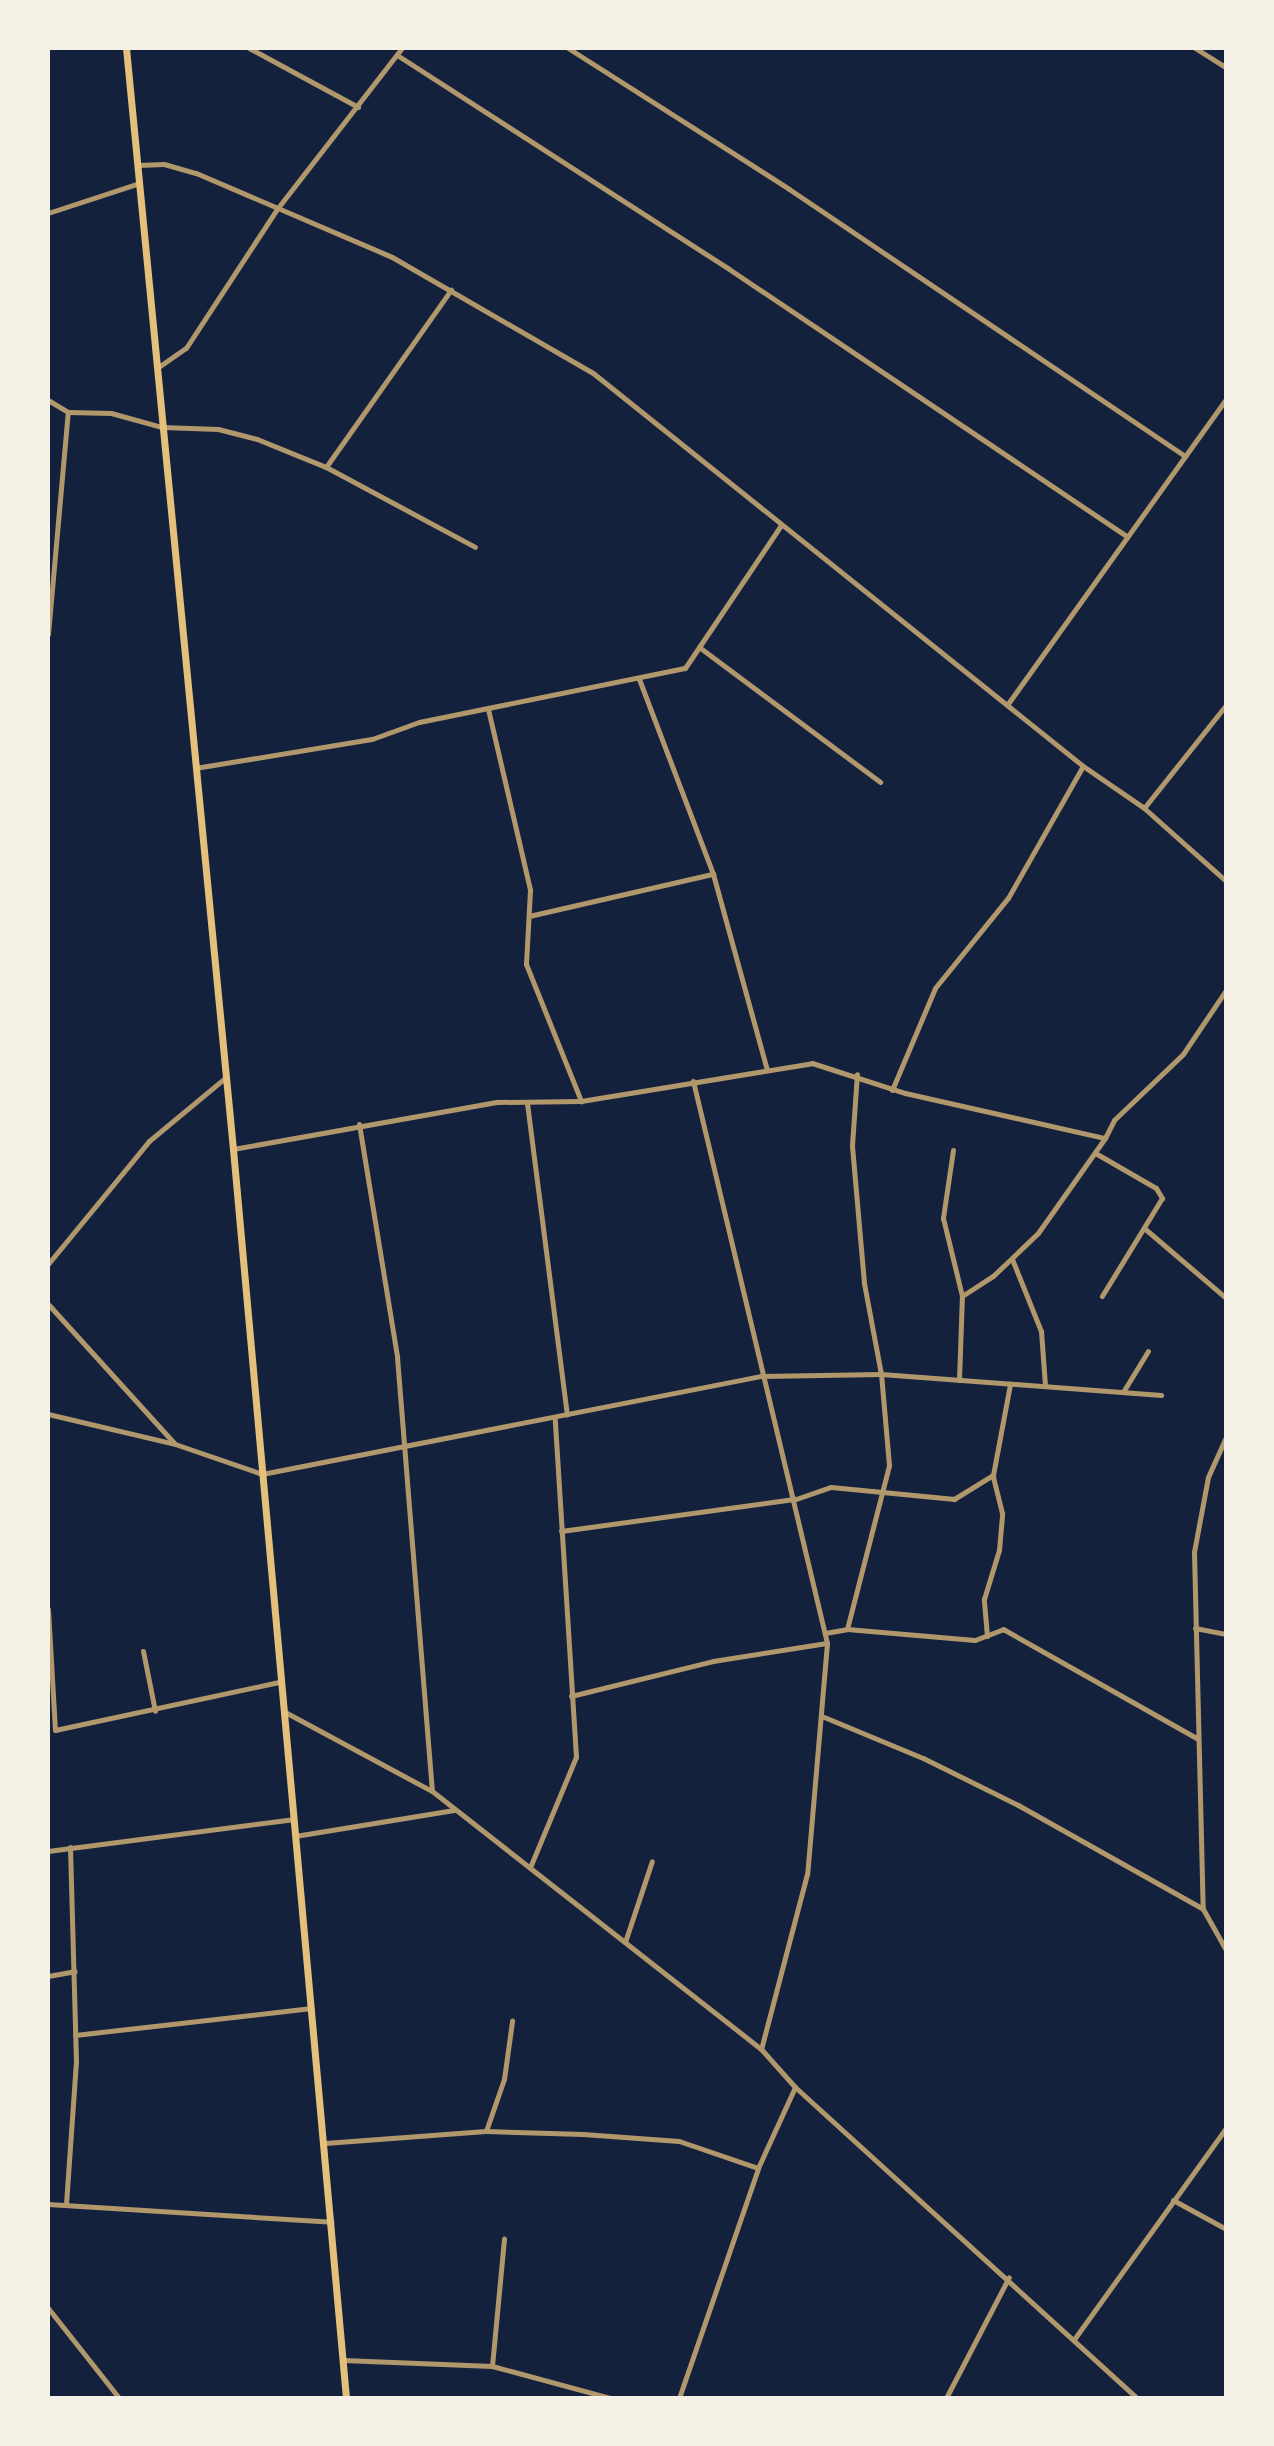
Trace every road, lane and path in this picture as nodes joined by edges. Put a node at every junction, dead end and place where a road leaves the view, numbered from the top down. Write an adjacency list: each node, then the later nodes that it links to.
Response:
1 (126, 48): 9 (main road)
2 (249, 48): 8 (street)
3 (402, 48): 6 (street)
4 (568, 48): 21 (street)
5 (1195, 48): 7 (street)
6 (397, 55): 8 (street); 24 (street)
7 (1226, 67)
8 (358, 107): 11 (street)
9 (138, 165): 10 (main road); 11 (street)
10 (140, 183): 12 (street); 14 (main road)
11 (277, 209): 13 (street); 14 (street)
12 (48, 213)
13 (451, 290): 22 (street); 23 (street)
14 (157, 368): 20 (main road)
15 (1226, 399): 17 (street)
16 (48, 400): 18 (street)
17 (1219, 408): 19 (street); 21 (street)
18 (68, 412): 20 (street); 26 (street)
19 (1226, 413)
20 (162, 427): 22 (street); 33 (main road)
21 (1185, 456): 24 (street)
22 (326, 467): 25 (street)
23 (781, 525): 27 (street); 29 (street)
24 (1127, 536): 29 (street)
25 (475, 547)
26 (48, 634)
27 (699, 647): 28 (street); 34 (street)
28 (639, 679): 31 (street); 36 (street)
29 (1007, 705): 32 (street)
30 (1226, 705): 35 (street)
31 (488, 709): 33 (street); 38 (street)
32 (1083, 766): 35 (street); 44 (street)
33 (194, 768): 42 (main road)
34 (880, 782)
35 (1144, 808): 37 (street)
36 (713, 874): 38 (street); 40 (street)
37 (1226, 881)
38 (529, 916): 45 (street)
39 (1226, 990): 48 (street)
40 (767, 1070): 41 (street); 43 (street)
41 (857, 1074): 44 (street); 60 (street)
42 (226, 1077): 49 (main road); 54 (street)
43 (693, 1081): 45 (street); 61 (street)
44 (892, 1090): 48 (street)
45 (581, 1101): 46 (street)
46 (527, 1103): 47 (street); 68 (street)
47 (359, 1124): 49 (street); 72 (street)
48 (1105, 1138): 51 (street)
49 (233, 1149): 73 (main road)
50 (953, 1150): 55 (street)
51 (1097, 1154): 52 (street); 53 (street)
52 (1144, 1228): 56 (street); 57 (street)
53 (1012, 1259): 55 (street); 64 (street)
54 (48, 1264)
55 (962, 1296): 62 (street)
56 (1102, 1296)
57 (1226, 1298)
58 (48, 1304): 71 (street)
59 (1148, 1351): 65 (street)
60 (881, 1374): 61 (street); 62 (street); 75 (street)
61 (761, 1376): 68 (street); 76 (street)
62 (959, 1380): 63 (street)
63 (1010, 1384): 64 (street); 74 (street)
64 (1045, 1386): 65 (street)
65 (1123, 1392): 66 (street)
66 (1161, 1395)
67 (48, 1414): 71 (street)
68 (567, 1414): 69 (street)
69 (555, 1420): 72 (street); 77 (street)
70 (1226, 1437): 79 (street)
71 (175, 1444): 73 (street)
72 (406, 1445): 73 (street); 93 (street)
73 (262, 1474): 87 (main road)
74 (993, 1475): 75 (street); 83 (street)
75 (883, 1489): 76 (street); 80 (street)
76 (796, 1499): 77 (street); 81 (street)
77 (561, 1531): 88 (street)
78 (48, 1609): 86 (street)
79 (1195, 1628): 82 (street); 92 (street)
80 (847, 1629): 81 (street); 83 (street)
81 (825, 1633): 84 (street)
82 (1226, 1634)
83 (987, 1636): 92 (street)
84 (827, 1643): 88 (street); 91 (street)
85 (143, 1651): 89 (street)
86 (48, 1676): 89 (street)
87 (279, 1682): 89 (street); 90 (main road)
88 (571, 1696): 100 (street)
89 (155, 1711)
90 (283, 1711): 93 (street); 95 (main road)
91 (824, 1717): 101 (street); 109 (street)
92 (1198, 1739): 101 (street)
93 (432, 1791): 94 (street)
94 (454, 1810): 96 (street); 100 (street)
95 (293, 1819): 96 (main road); 97 (street)
96 (295, 1836): 106 (main road)
97 (70, 1847): 98 (street); 104 (street)
98 (48, 1851)
99 (652, 1861): 102 (street)
100 (531, 1865): 102 (street)
101 (1203, 1909): 103 (street)
102 (625, 1942): 109 (street)
103 (1226, 1950)
104 (75, 1971): 105 (street); 108 (street)
105 (48, 1976)
106 (312, 2008): 108 (street); 113 (main road)
107 (512, 2021): 112 (street)
108 (75, 2035): 117 (street)
109 (761, 2049): 110 (street)
110 (795, 2087): 114 (street); 121 (street)
111 (1226, 2128): 115 (street)
112 (486, 2131): 113 (street); 114 (street)
113 (325, 2143): 118 (main road)
114 (758, 2168): 129 (street)
115 (1173, 2200): 119 (street); 123 (street)
116 (48, 2204): 117 (street)
117 (66, 2204): 118 (street)
118 (332, 2222): 124 (main road)
119 (1226, 2229)
120 (504, 2239): 125 (street)
121 (1009, 2277): 123 (street); 130 (street)
122 (48, 2308): 126 (street)
123 (1074, 2338): 131 (street)
124 (343, 2360): 125 (street); 127 (main road)
125 (492, 2366): 128 (street)
126 (119, 2398)
127 (346, 2398)
128 (611, 2398)
129 (679, 2398)
130 (946, 2398)
131 (1137, 2398)

